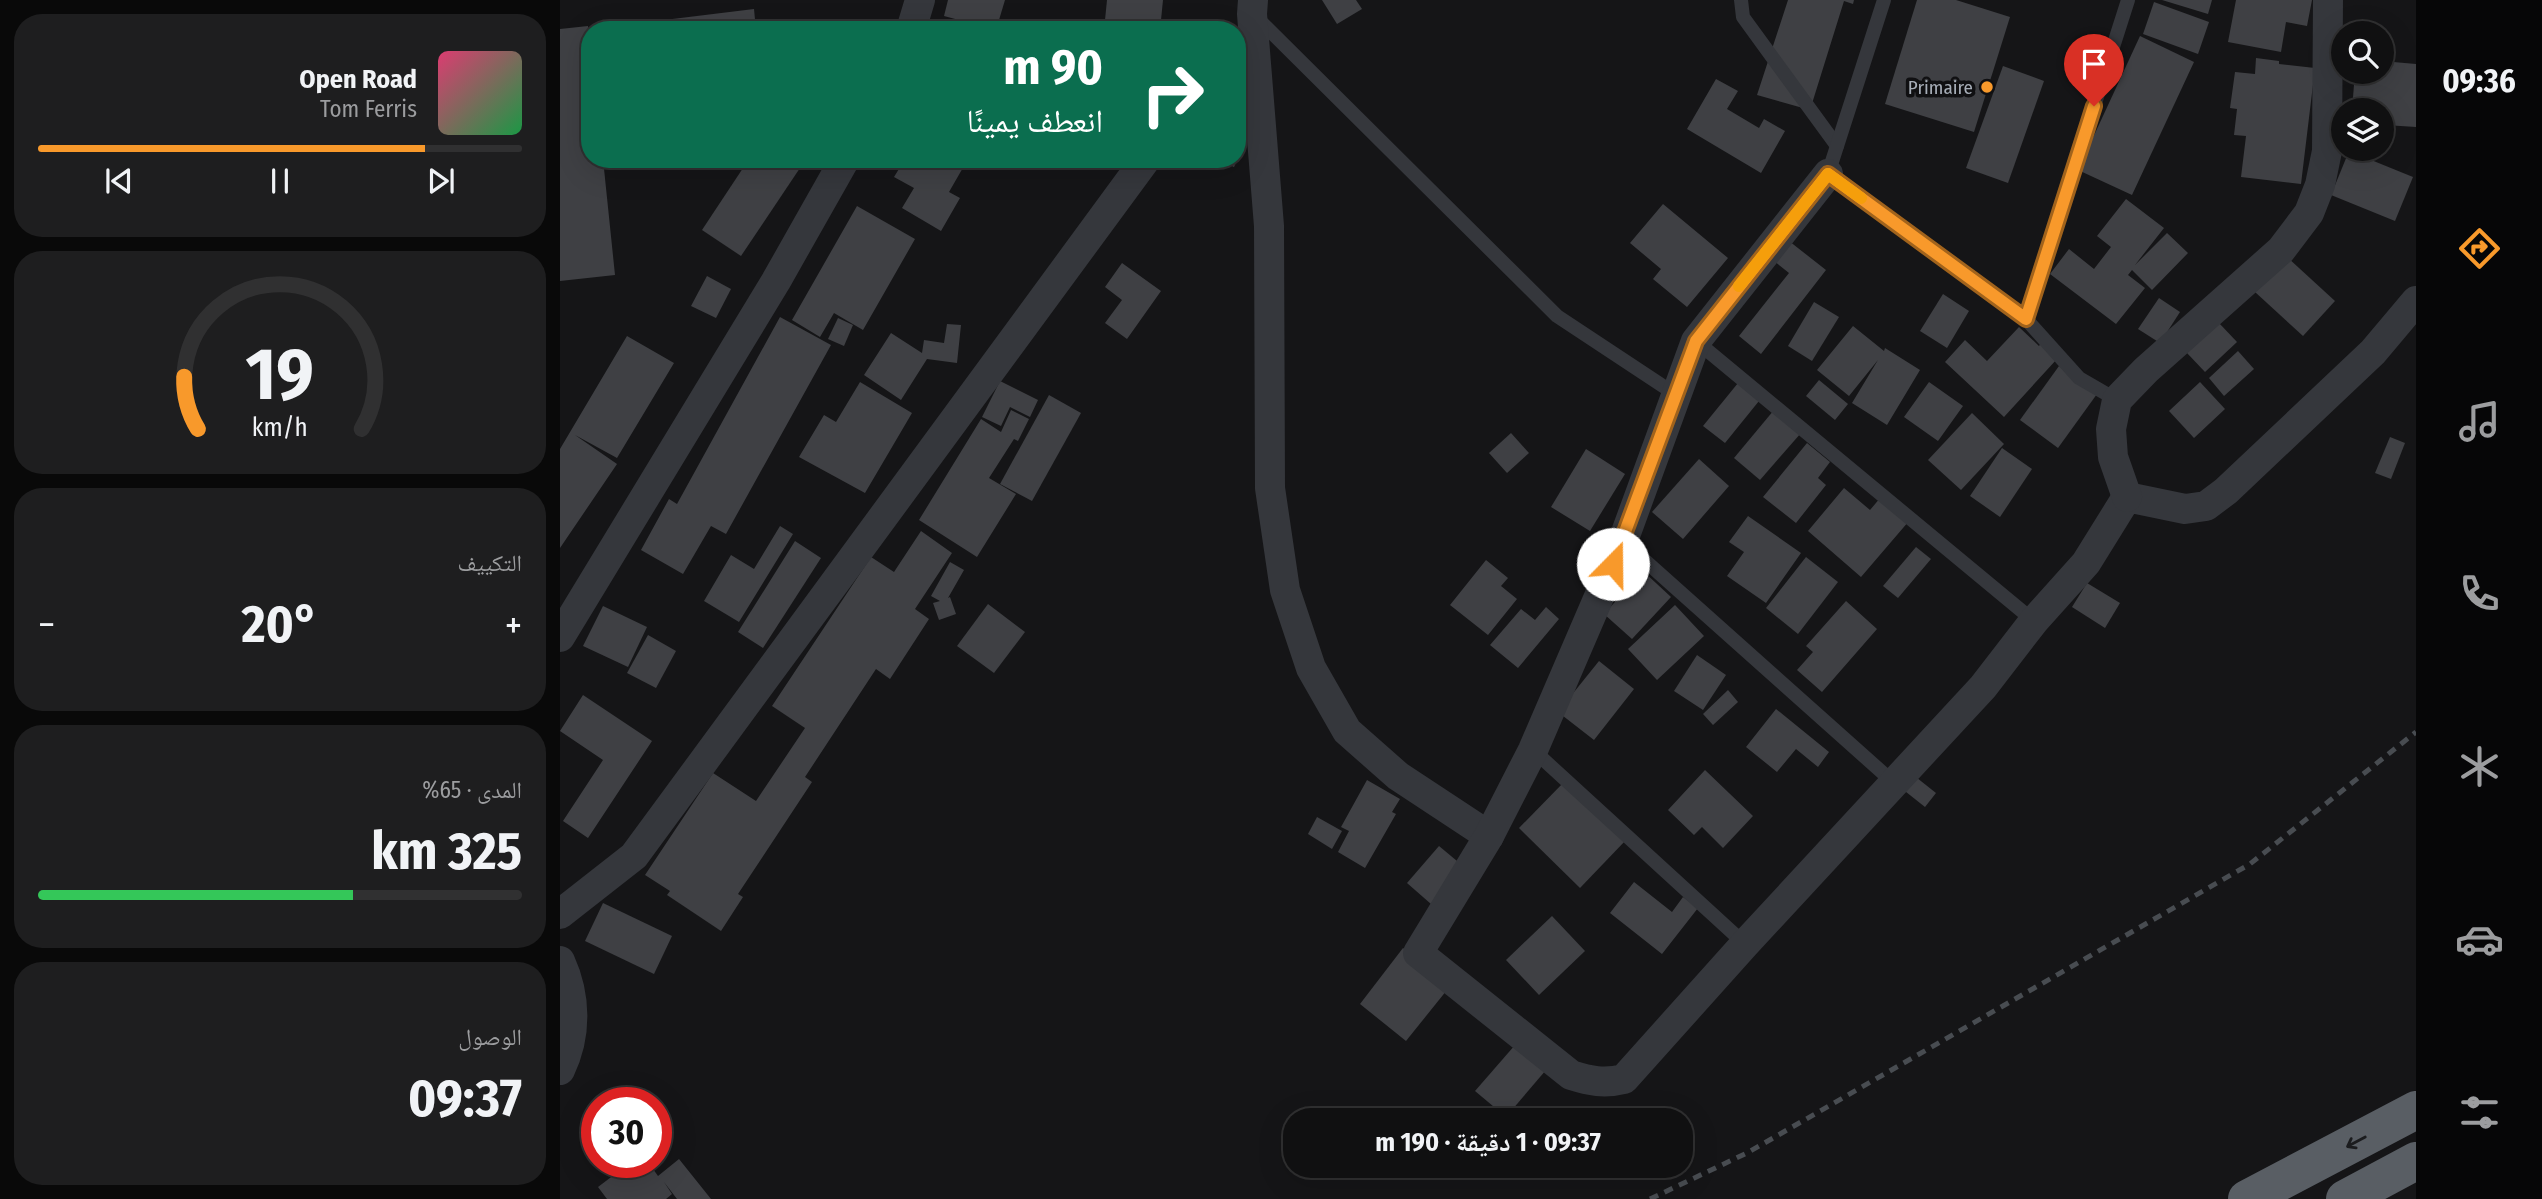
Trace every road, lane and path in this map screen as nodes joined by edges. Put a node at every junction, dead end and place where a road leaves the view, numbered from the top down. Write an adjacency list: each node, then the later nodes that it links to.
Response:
1 (920, 0): 6 (street)
2 (1741, 0): 9 (lane)
3 (1884, 0): 9 (lane)
4 (2129, 0): 14 (lane)
5 (2328, 0): 17 (street)
6 (914, 21)
7 (1247, 31): 8 (lane); 8 (lane); 24 (street)
8 (1288, 50): 16 (lane)
9 (1837, 146): 12 (lane)
10 (840, 168): 21 (street)
11 (1139, 168): 25 (street)
12 (1828, 174): 14 (lane); 15 (street)
13 (2416, 301): 18 (street)
14 (2026, 319): 17 (lane)
15 (1696, 341): 16 (street); 20 (lane)
16 (1675, 394): 19 (street)
17 (2117, 400): 18 (street)
18 (2127, 497): 20 (street)
19 (1623, 541): 22 (street); 23 (lane)
20 (2035, 621): 23 (street)
21 (560, 637)
22 (1533, 750): 24 (street); 26 (lane)
23 (1893, 782): 26 (street)
24 (1489, 836): 26 (street)
25 (560, 915)
26 (1745, 944)
27 (560, 961): 28 (street)
28 (560, 1070)
29 (2416, 1110): 31 (highway, one-way to 31)
30 (2416, 1161): 32 (highway)
31 (2247, 1199)
32 (2345, 1199)

